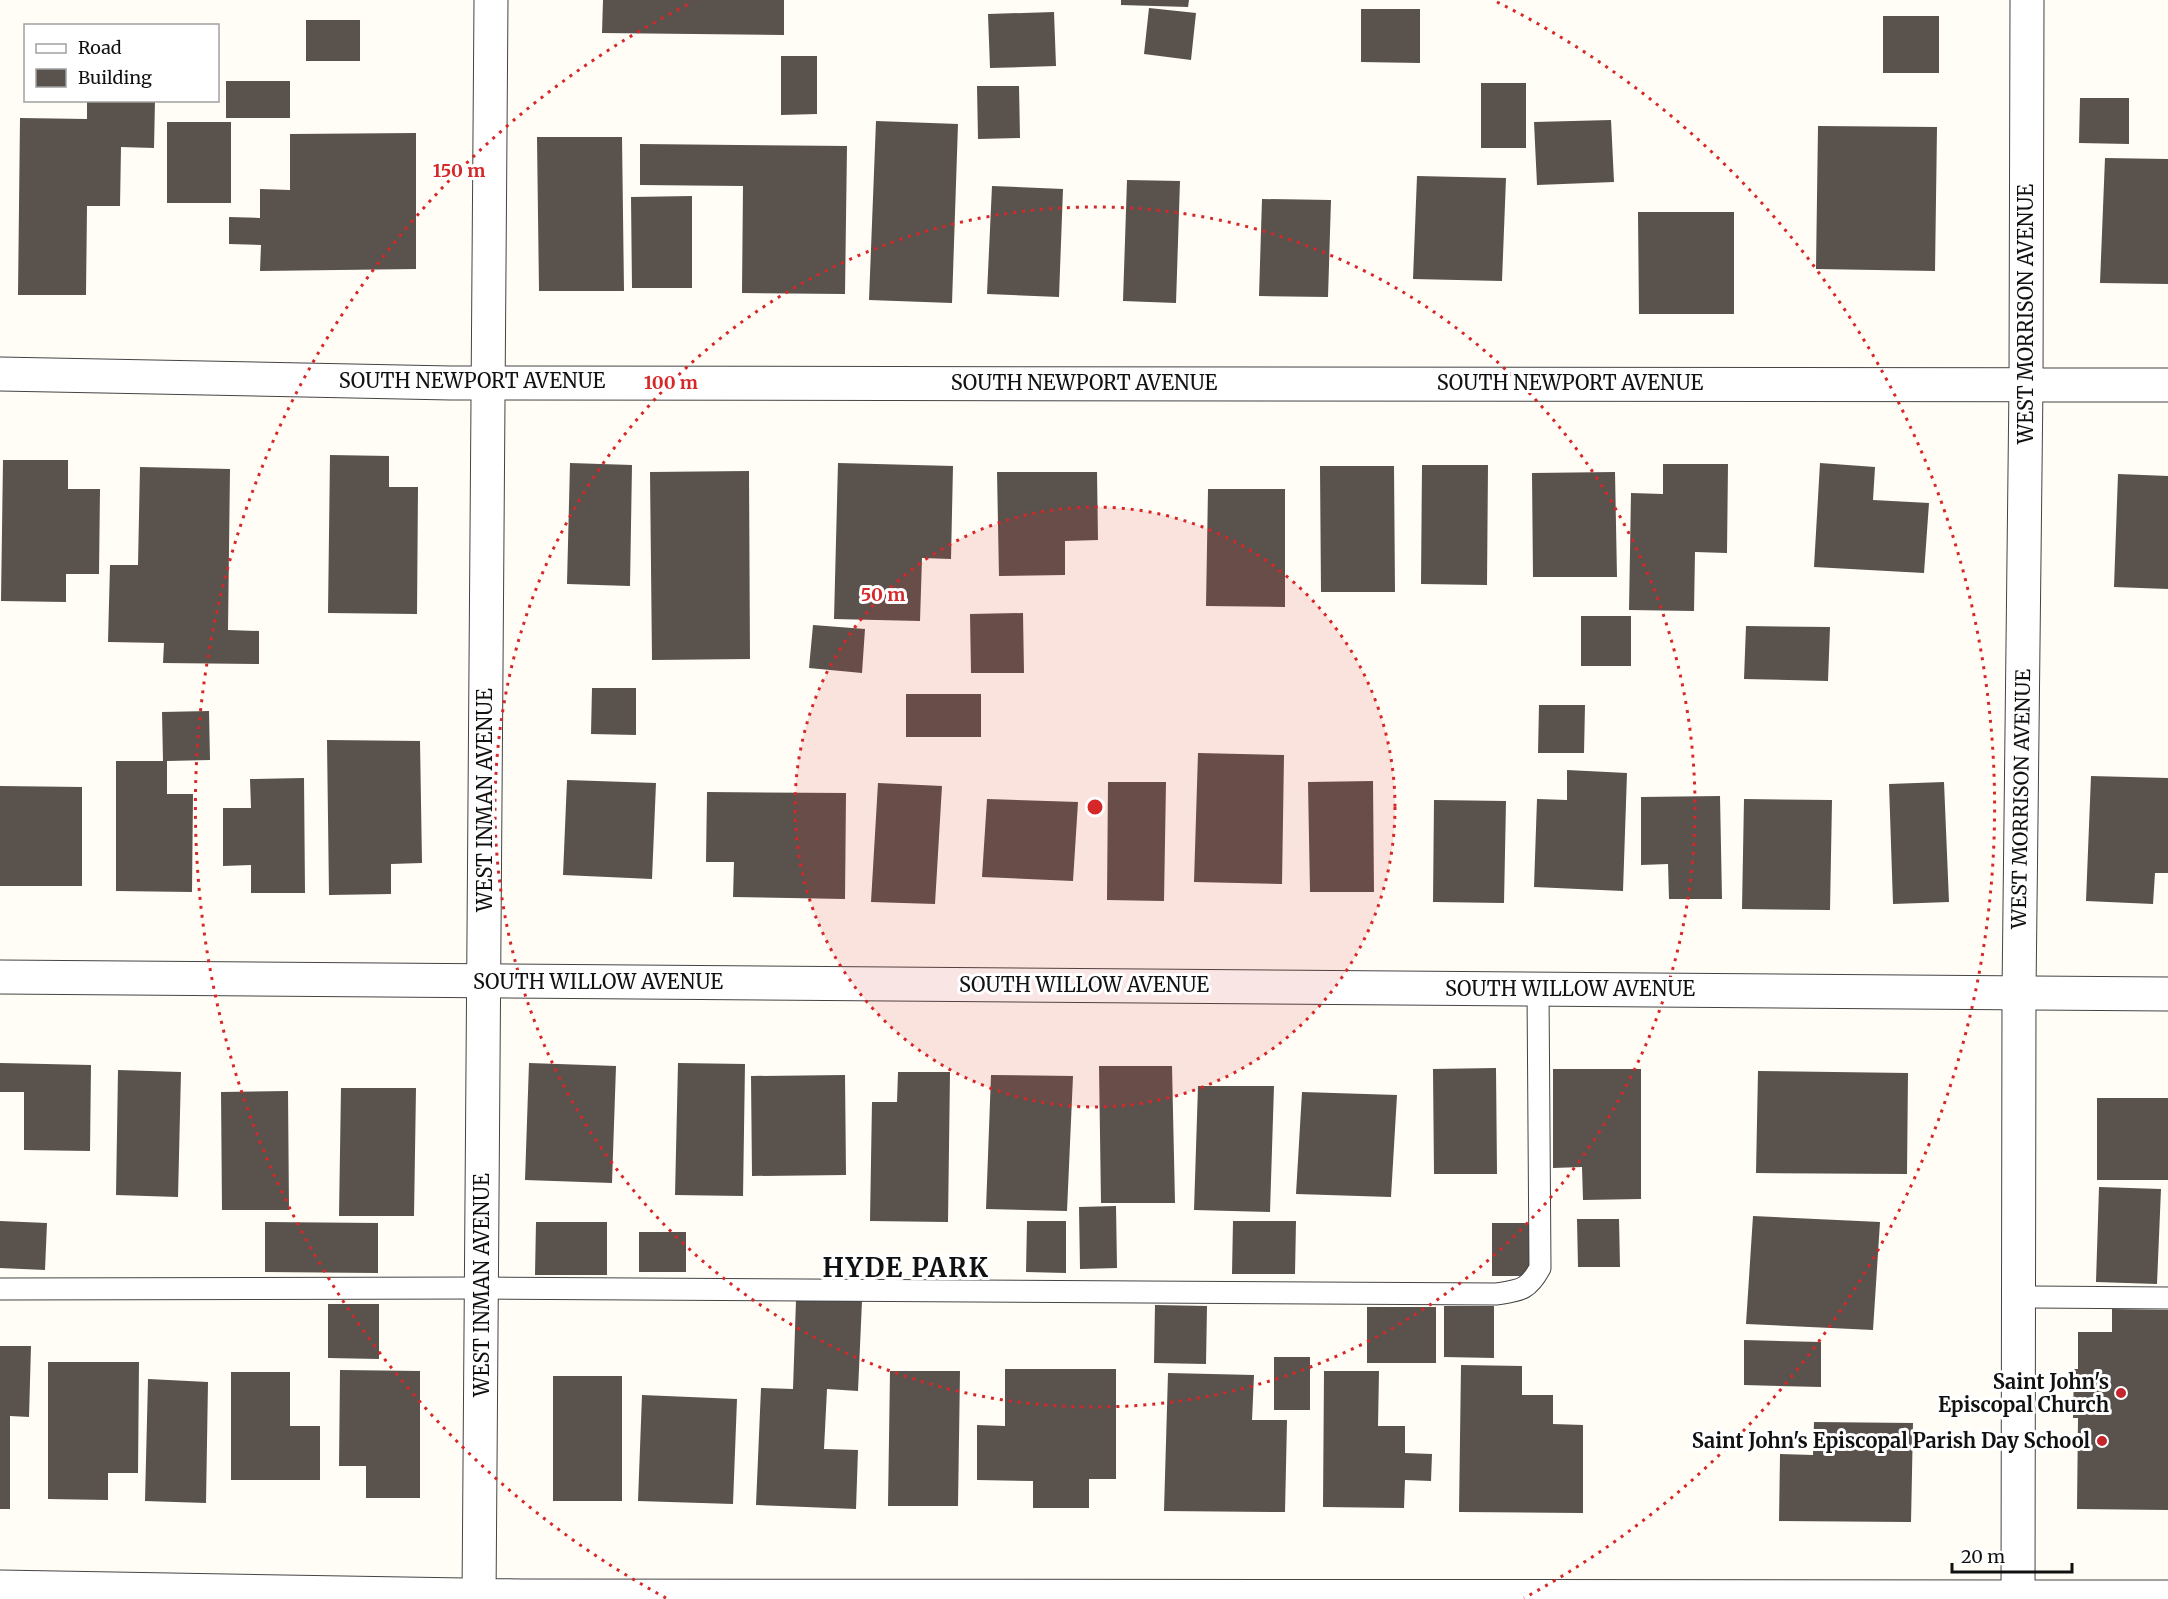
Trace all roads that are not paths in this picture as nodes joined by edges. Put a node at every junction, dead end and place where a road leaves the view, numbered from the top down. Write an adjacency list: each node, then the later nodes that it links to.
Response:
1 (491, 0): 4 (street, WEST INMAN AVENUE)
2 (2027, 0): 5 (street, WEST MORRISON AVENUE)
3 (0, 374): 4 (street, SOUTH NEWPORT AVENUE)
4 (488, 382): 5 (street, SOUTH NEWPORT AVENUE); 8 (street, WEST INMAN AVENUE)
5 (2026, 384): 6 (street, SOUTH NEWPORT AVENUE); 10 (street, WEST MORRISON AVENUE)
6 (2168, 385)
7 (0, 977): 8 (street, SOUTH WILLOW AVENUE)
8 (484, 981): 9 (street, SOUTH WILLOW AVENUE); 12 (street, WEST INMAN AVENUE)
9 (1538, 989): 10 (street, SOUTH WILLOW AVENUE); 12 (lane)
10 (2019, 993): 11 (street, SOUTH WILLOW AVENUE); 14 (street, WEST MORRISON AVENUE)
11 (2168, 993)
12 (482, 1288): 13 (lane); 17 (street, WEST INMAN AVENUE)
13 (0, 1289)
14 (2018, 1297): 15 (lane); 19 (street, WEST MORRISON AVENUE)
15 (2168, 1298)
16 (0, 1587): 17 (street)
17 (479, 1597): 19 (street)
18 (2168, 1597): 19 (street)
19 (2018, 1598)

